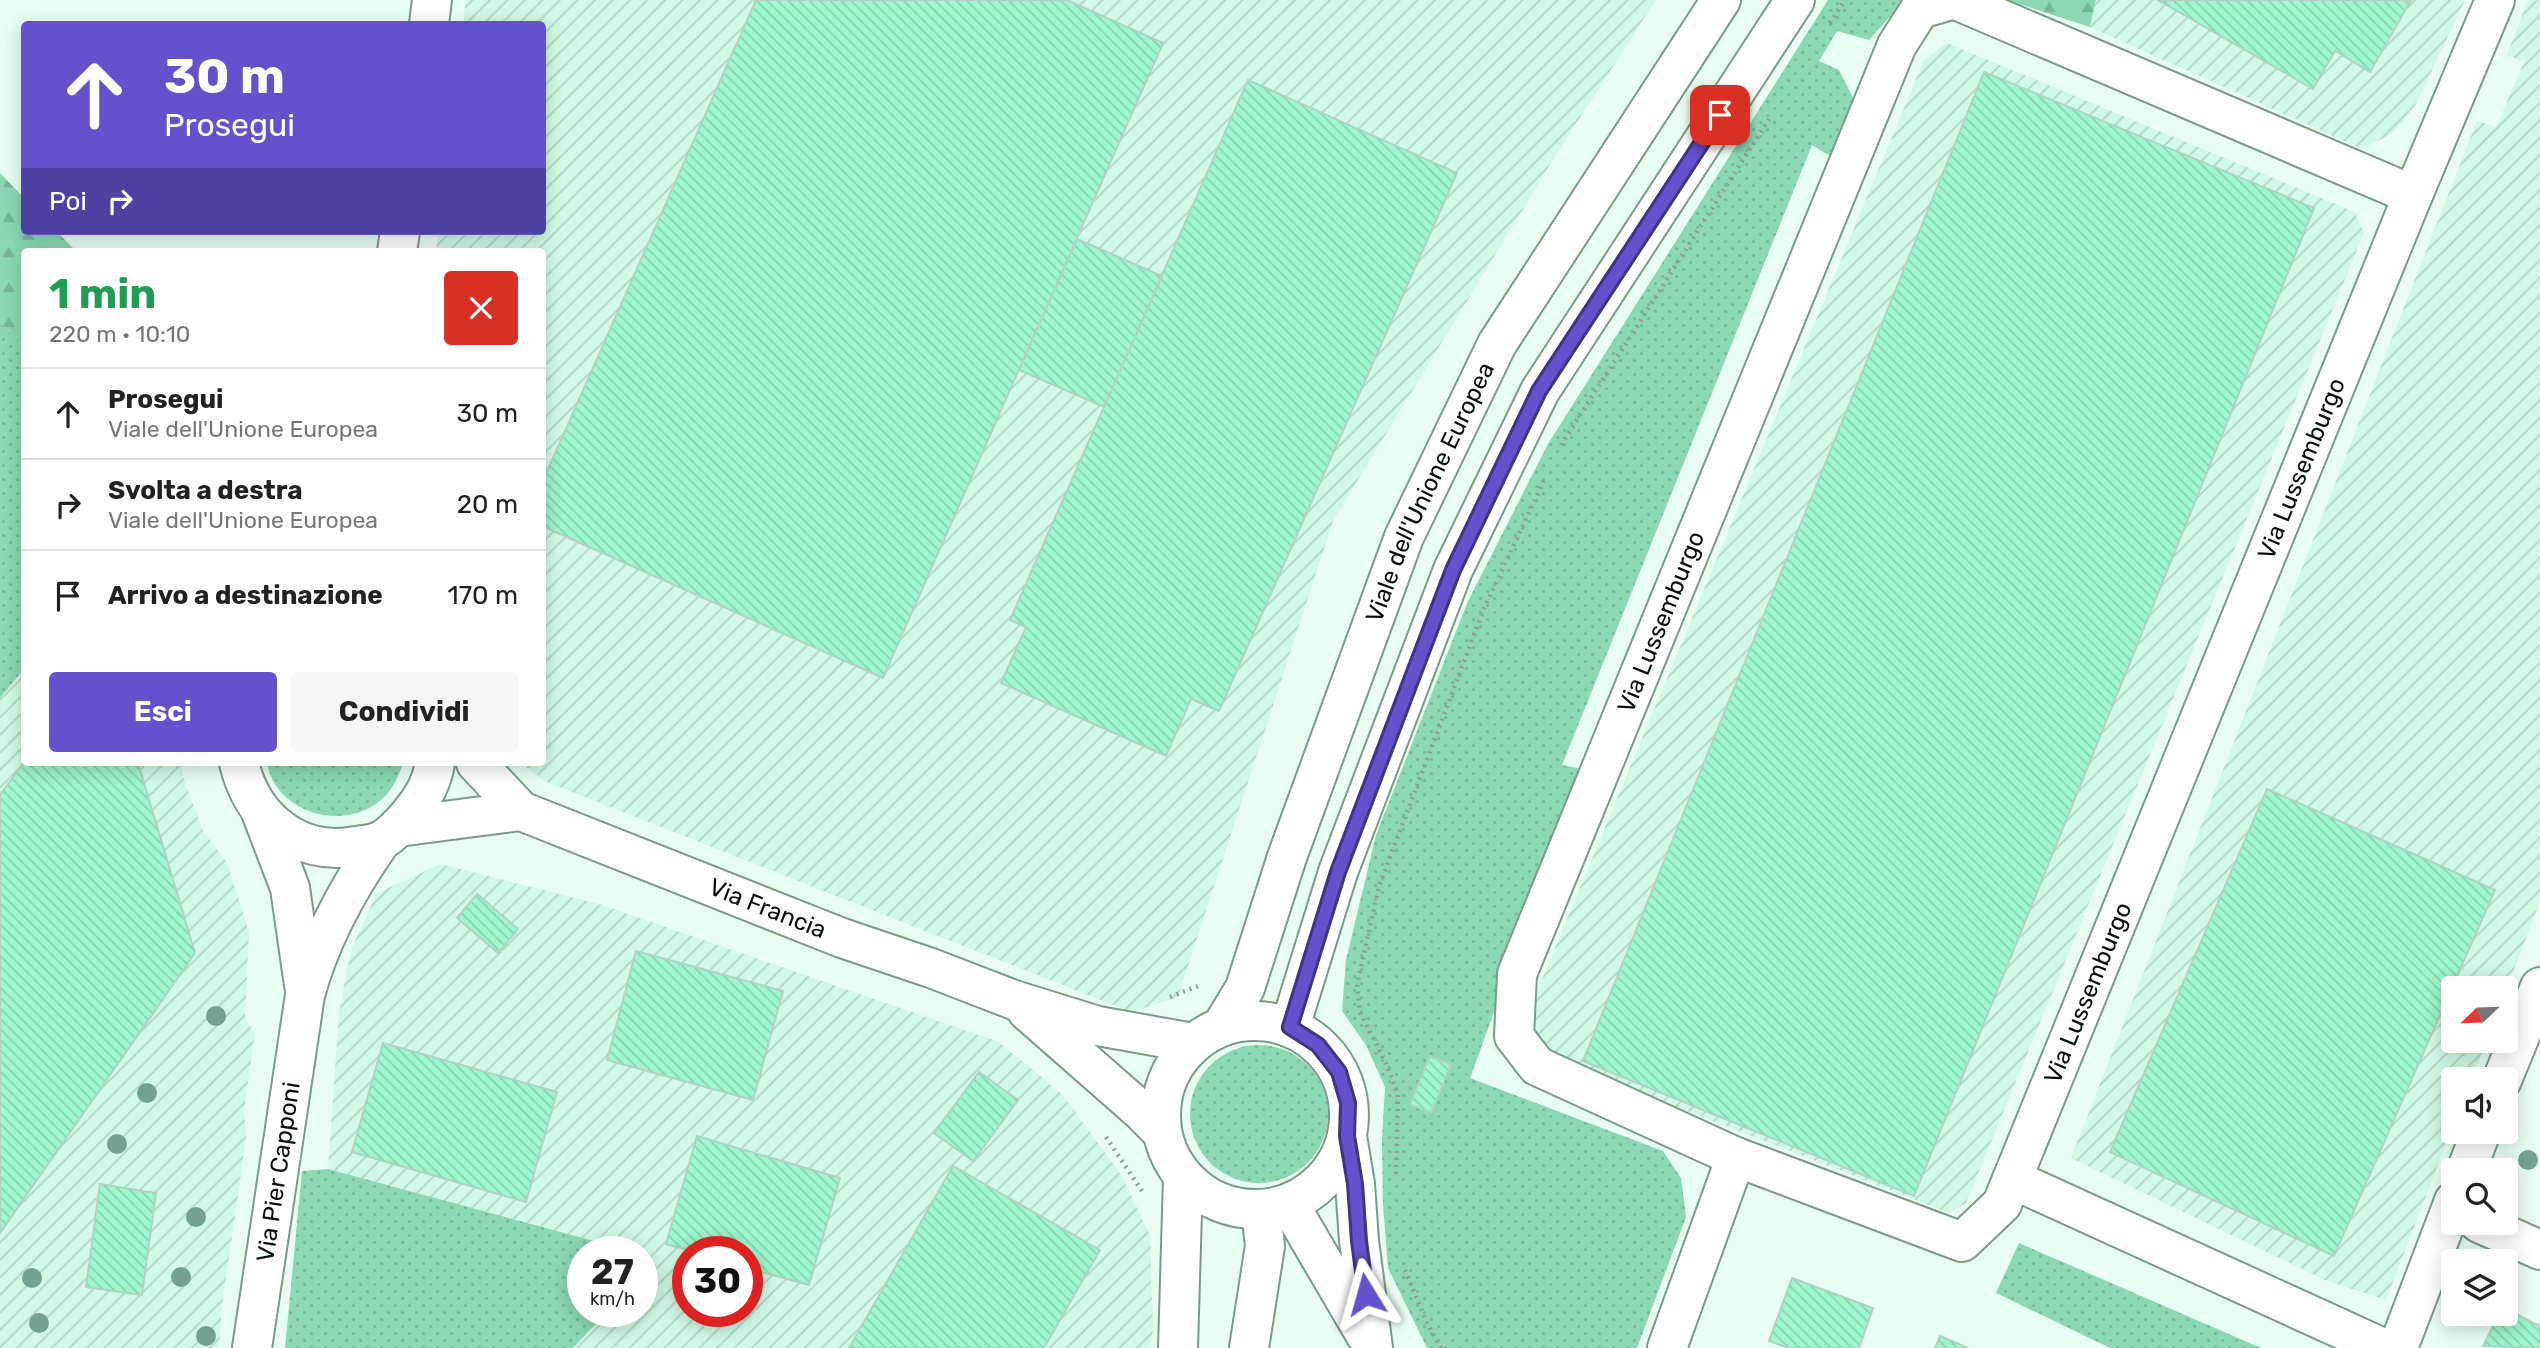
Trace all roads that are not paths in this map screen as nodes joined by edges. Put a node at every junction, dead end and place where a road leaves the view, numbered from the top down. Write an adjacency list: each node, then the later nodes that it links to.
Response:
1 (432, 0): 6 (street)
2 (1721, 0): 18 (street, Viale dell'Unione Europea)
3 (1795, 0): 17 (street)
4 (1954, 0): 7 (street, Via Lussemburgo); 22 (street, Via Lussemburgo)
5 (2495, 0): 7 (street, Via Lussemburgo)
6 (429, 21)
7 (2413, 195): 24 (street, Via Lussemburgo)
8 (240, 766): 12 (street, Via Pier Capponi)
9 (434, 766): 13 (street, Via Pier Capponi)
10 (479, 766): 11 (street, Via Francia)
11 (522, 811): 13 (street, Via Francia); 16 (street, Via Francia)
12 (261, 813): 13 (street, Via Pier Capponi); 15 (street, Via Pier Capponi)
13 (389, 834): 15 (street, Via Pier Capponi)
14 (2540, 987): 19 (street)
15 (305, 995): 29 (street, Via Pier Capponi)
16 (1014, 1000): 18 (street, Via Francia); 20 (street, Via Francia)
17 (1290, 1027): 18 (street); 21 (street)
18 (1207, 1035): 20 (street, Viale dell'Unione Europea)
19 (2507, 1067)
20 (1161, 1131): 23 (street, Viale dell'Unione Europea)
21 (1347, 1136): 25 (street); 32 (street)
22 (1735, 1157): 24 (street, Via Lussemburgo); 33 (street)
23 (1183, 1177): 25 (street, Viale dell'Unione Europea); 30 (street)
24 (2012, 1179): 34 (street)
25 (1275, 1207): 31 (street); 32 (street)
26 (2449, 1235): 35 (street)
27 (2508, 1235): 28 (street)
28 (2540, 1250)
29 (252, 1348)
30 (1178, 1348)
31 (1249, 1348)
32 (1372, 1348)
33 (1667, 1348)
34 (2383, 1348)
35 (2398, 1348)

